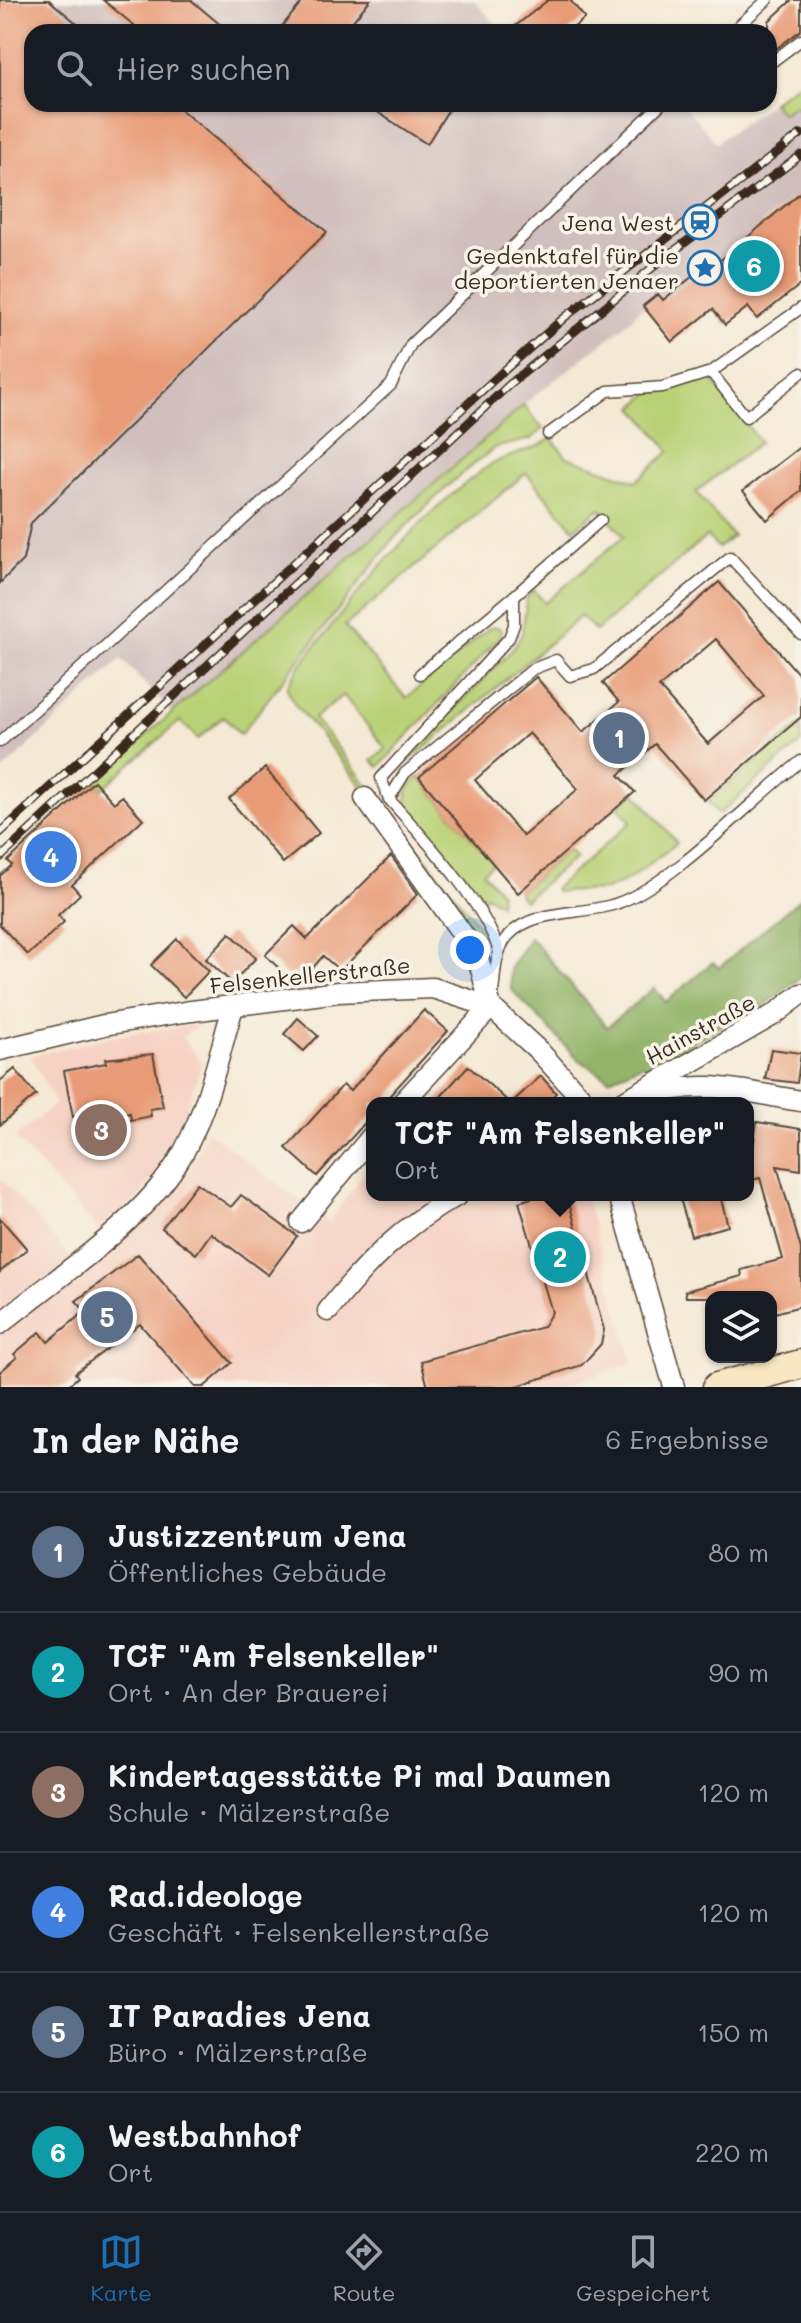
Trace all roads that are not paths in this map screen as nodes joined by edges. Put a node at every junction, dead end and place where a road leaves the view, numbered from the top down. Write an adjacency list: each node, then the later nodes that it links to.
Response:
1 (767, 0): 2 (lane)
2 (741, 24)
3 (801, 40): 4 (lane)
4 (777, 58)
5 (653, 112): 14 (lane)
6 (801, 308): 7 (lane)
7 (711, 372): 8 (lane); 9 (lane)
8 (801, 373)
9 (548, 434)
10 (601, 520): 11 (lane)
11 (514, 596): 13 (lane); 17 (lane)
12 (801, 634): 17 (lane)
13 (420, 674)
14 (0, 742)
15 (801, 761): 18 (lane)
16 (365, 798): 21 (street)
17 (389, 799): 18 (lane)
18 (499, 952): 21 (lane)
19 (801, 994): 25 (street, Hainstraße)
20 (233, 1007): 21 (street, Felsenkellerstraße); 22 (street, Felsenkellerstraße); 33 (street)
21 (491, 1007): 23 (street); 24 (street, Felsenkellerstraße)
22 (0, 1050)
23 (408, 1097)
24 (581, 1097)
25 (631, 1097)
26 (648, 1097): 27 (street)
27 (801, 1101)
28 (366, 1143): 31 (street)
29 (447, 1201): 32 (street)
30 (621, 1201): 35 (street)
31 (301, 1222)
32 (328, 1311)
33 (0, 1324)
34 (801, 1364): 36 (main road)
35 (674, 1387)
36 (717, 1387)

